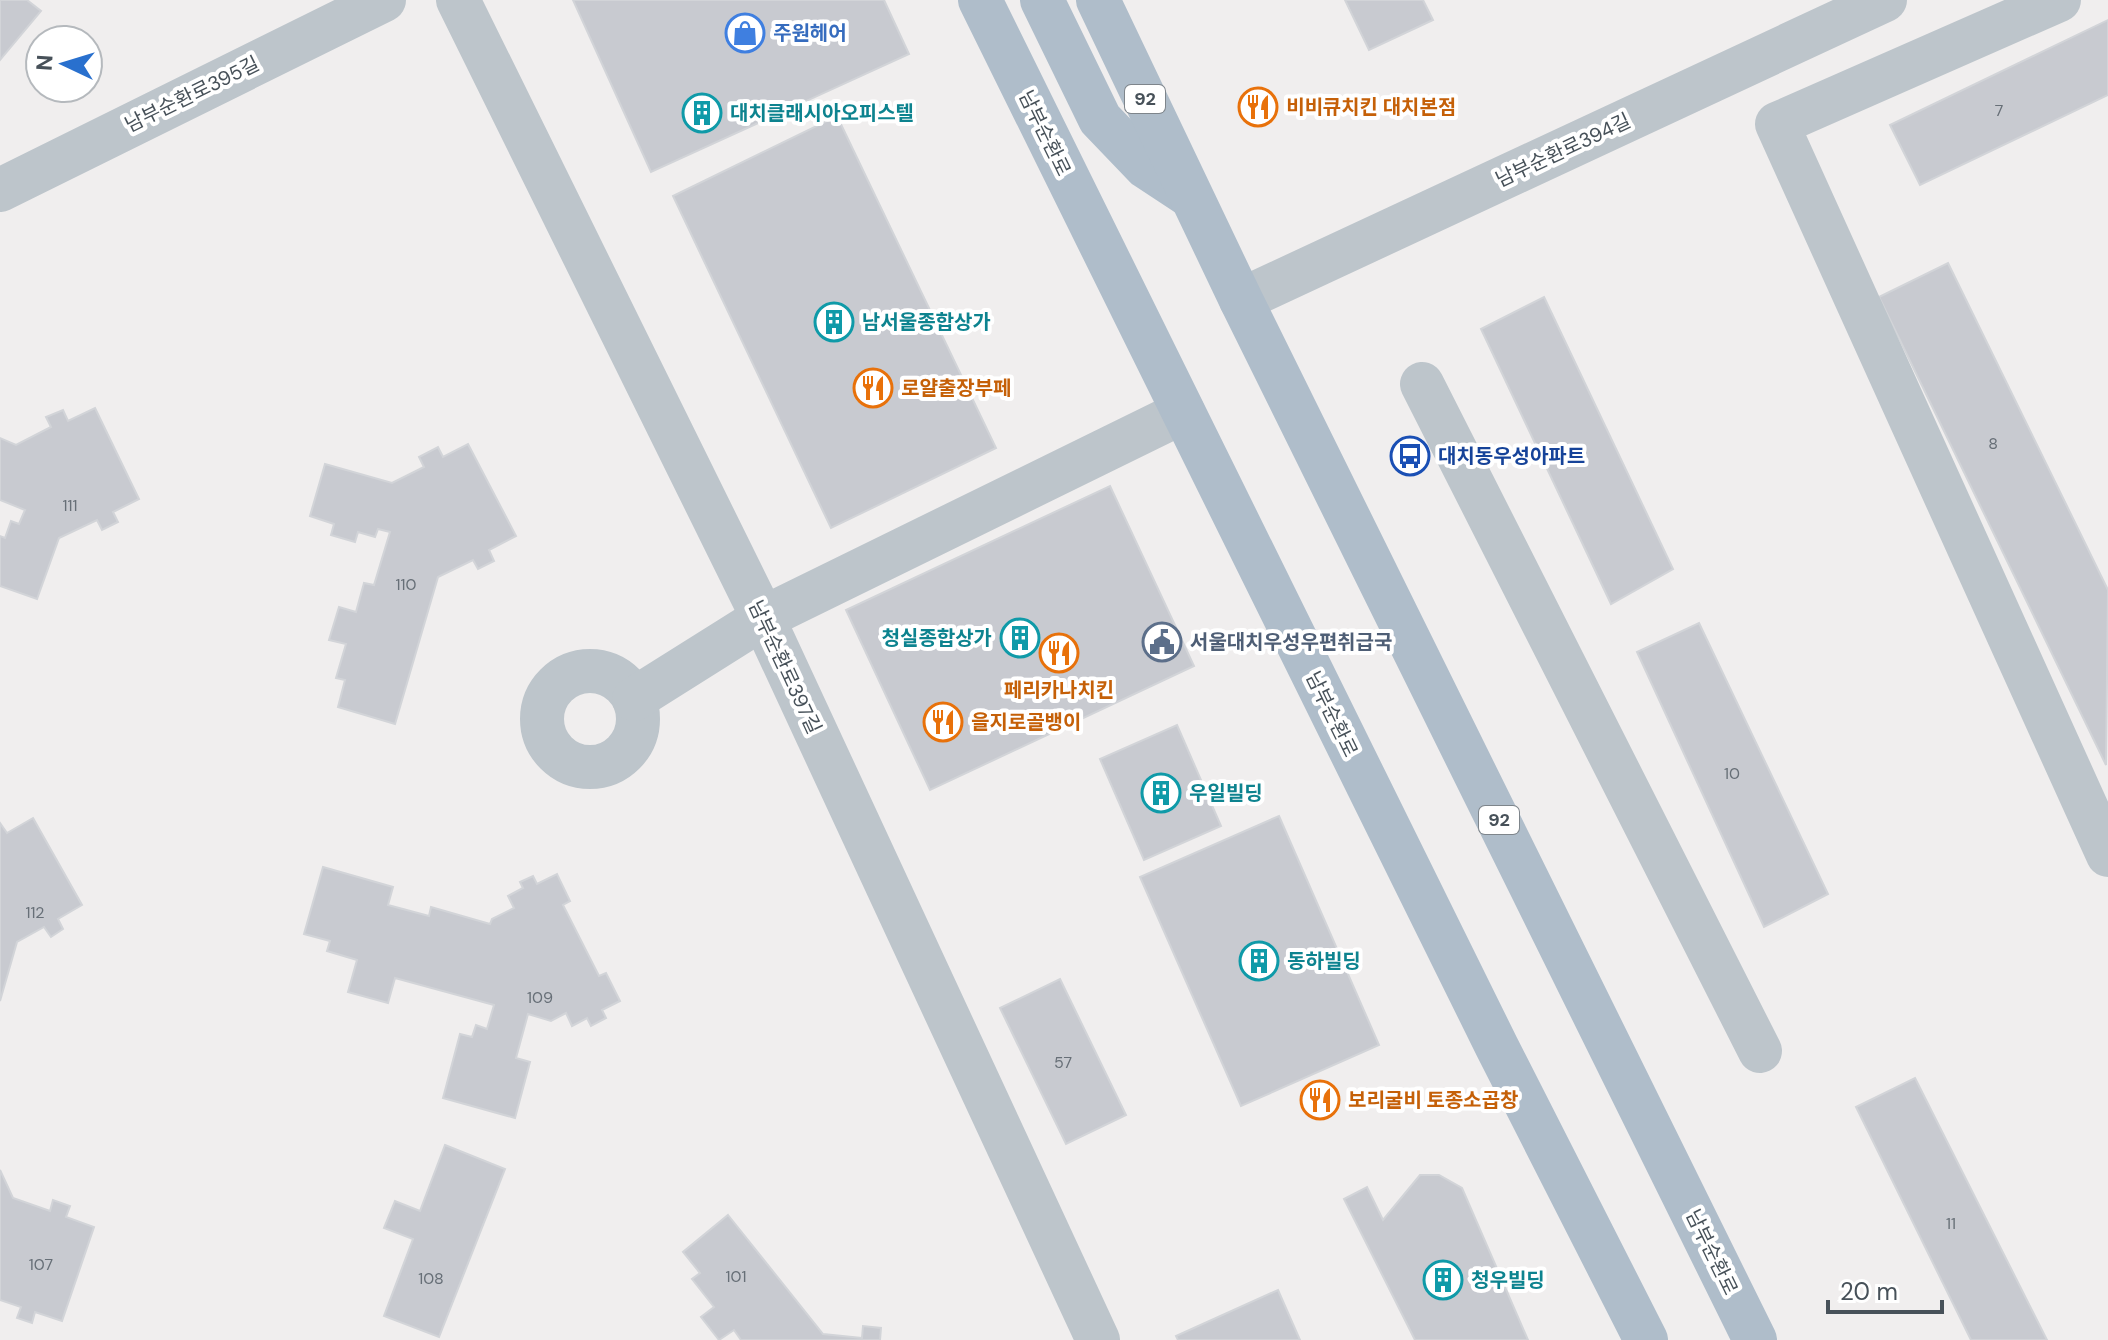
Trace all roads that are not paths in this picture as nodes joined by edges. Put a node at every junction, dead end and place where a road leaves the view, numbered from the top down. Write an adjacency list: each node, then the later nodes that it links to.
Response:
1 (384, 0): 8 (street, 남부순환로395길)
2 (458, 0): 13 (street, 남부순환로397길)
3 (980, 0): 12 (main road, 남부순환로)
4 (1042, 0): 9 (main road)
5 (1098, 0): 9 (main road, 남부순환로 / 92)
6 (1885, 0): 10 (street, 남부순환로394길)
7 (2059, 0): 15 (street)
8 (0, 190)
9 (1192, 197): 10 (main road, 남부순환로 / 92)
10 (1241, 300): 19 (main road, 남부순환로 / 92)
11 (1422, 384): 16 (street)
12 (1183, 412): 13 (street); 18 (main road, 남부순환로)
13 (763, 618): 14 (street); 17 (street, 남부순환로397길)
14 (634, 699)
15 (2108, 855)
16 (1760, 1051)
17 (1098, 1340)
18 (1646, 1340)
19 (1755, 1340)

